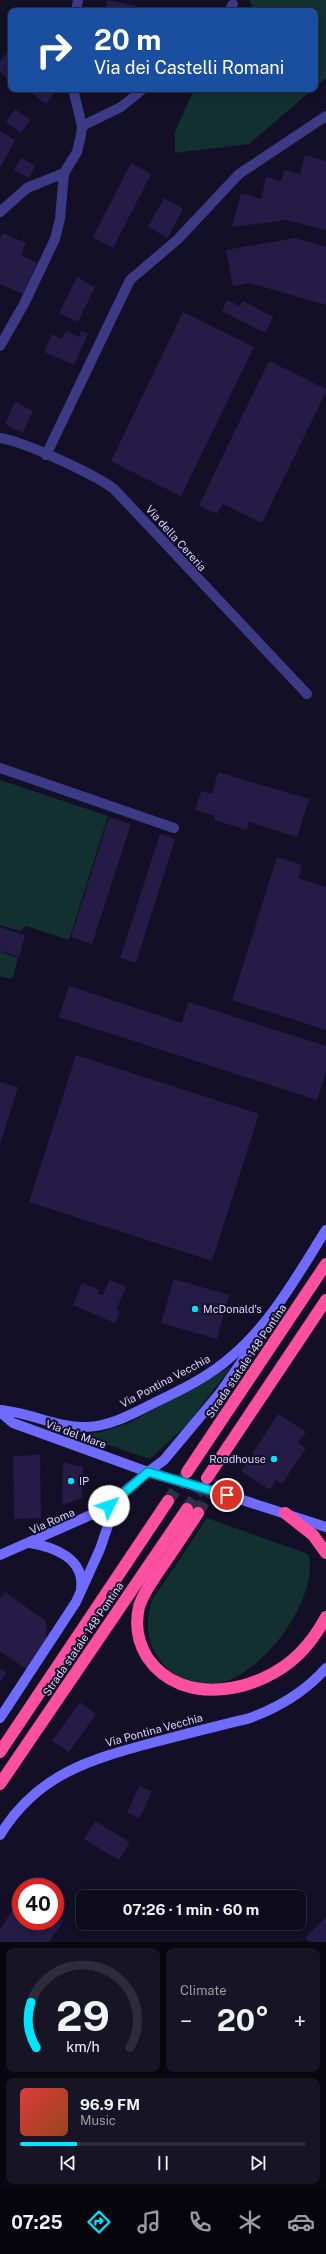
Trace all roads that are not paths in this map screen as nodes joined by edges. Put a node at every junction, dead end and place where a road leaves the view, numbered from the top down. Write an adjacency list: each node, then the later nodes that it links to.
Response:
1 (74, 92): 4 (street)
2 (139, 92): 4 (street)
3 (326, 116): 9 (street)
4 (82, 126): 5 (street)
5 (64, 173): 6 (street); 7 (street)
6 (0, 212)
7 (0, 346)
8 (0, 438): 9 (street, Via della Cereria)
9 (46, 455): 10 (street, Via della Cereria)
10 (307, 694)
11 (0, 768): 12 (street)
12 (174, 828)
13 (326, 1230): 16 (street, Via Pontina Vecchia)
14 (326, 1264): 19 (highway, Strada statale 148 Pontina)
15 (326, 1300): 20 (highway)
16 (269, 1318): 17 (street, Via Pontina Vecchia); 18 (street, Via Roma)
17 (0, 1411): 18 (street, Via del Mare)
18 (148, 1472): 21 (street, Via Roma); 23 (street, Via del Mare, bridge)
19 (188, 1472)
20 (211, 1479)
21 (117, 1499): 25 (street, Via Roma); 28 (street)
22 (168, 1501): 32 (highway, Strada statale 148 Pontina)
23 (285, 1514): 24 (street, Via del Mare); 26 (highway)
24 (326, 1527)
25 (30, 1543): 27 (street, Via Roma); 28 (street)
26 (326, 1553)
27 (0, 1555)
28 (76, 1602): 31 (street)
29 (326, 1617): 33 (highway, Strada statale 148 Pontina)
30 (326, 1668): 34 (street, Via Pontina Vecchia)
31 (0, 1718)
32 (0, 1752)
33 (0, 1784)
34 (0, 1835)

